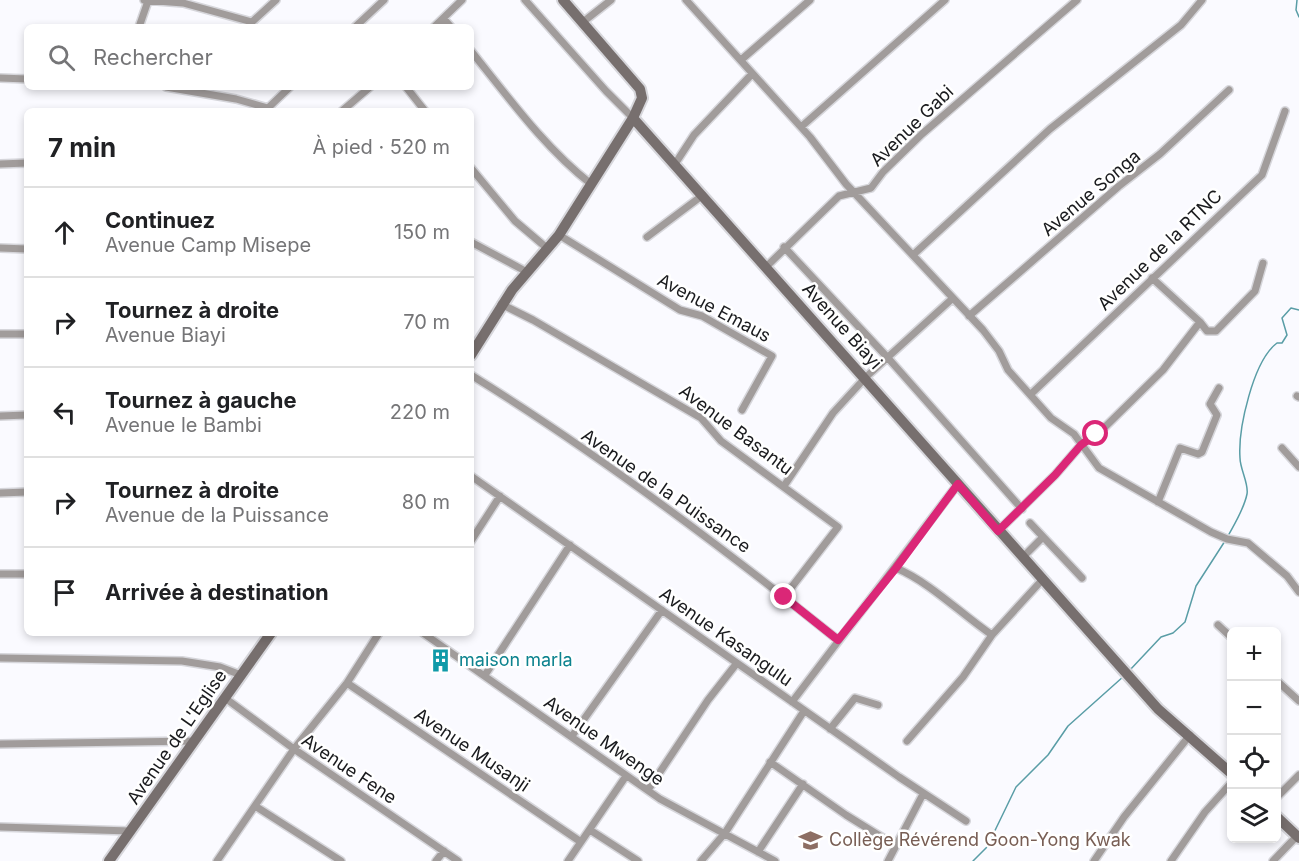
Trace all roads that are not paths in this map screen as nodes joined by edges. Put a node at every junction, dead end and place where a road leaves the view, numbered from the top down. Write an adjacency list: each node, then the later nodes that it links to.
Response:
1 (146, 0): 2 (street); 15 (street)
2 (276, 0)
3 (384, 0): 16 (street)
4 (462, 0): 13 (street)
5 (525, 0): 34 (street)
6 (563, 0): 14 (street)
7 (611, 0): 14 (street)
8 (686, 0): 20 (street)
9 (810, 0): 20 (street)
10 (945, 0): 35 (street)
11 (1077, 0): 41 (street, Avenue Gabi)
12 (1202, 0): 50 (street)
13 (444, 18): 17 (street); 18 (street)
14 (583, 22): 34 (street)
15 (140, 24)
16 (360, 24)
17 (437, 24)
18 (449, 24)
19 (474, 55): 40 (street)
20 (741, 60): 21 (street)
21 (752, 74): 35 (street); 38 (street)
22 (0, 78): 23 (street)
23 (24, 79)
24 (184, 90): 29 (street)
25 (287, 90): 30 (street)
26 (366, 90): 31 (street)
27 (408, 90): 32 (street)
28 (1229, 90): 57 (street, Avenue Songa)
29 (268, 108)
30 (268, 108)
31 (346, 108)
32 (423, 108)
33 (1285, 111): 54 (street, Avenue de la RTNC)
34 (633, 118): 38 (street, Avenue Biayi); 40 (street)
35 (801, 127): 41 (street)
36 (24, 163): 37 (street)
37 (0, 164)
38 (675, 164): 42 (street, Avenue Biayi)
39 (474, 172): 49 (street)
40 (591, 184): 43 (street)
41 (854, 192): 46 (street, Avenue Gabi); 50 (street)
42 (703, 195): 44 (street); 52 (street, Avenue Biayi)
43 (559, 235): 49 (street); 67 (street, Avenue Emaus)
44 (647, 237)
45 (474, 244): 53 (street)
46 (784, 247): 52 (street, Avenue Gabi); 62 (street)
47 (0, 248): 48 (street)
48 (24, 249)
49 (548, 249): 53 (street)
50 (914, 254): 55 (street)
51 (1263, 263): 58 (street)
52 (767, 266): 64 (street, Avenue Biayi)
53 (527, 272): 56 (street)
54 (1152, 278): 58 (street); 66 (street, Avenue de la RTNC)
55 (953, 298): 57 (street); 62 (street)
56 (501, 304): 61 (street); 75 (street, Avenue Basantu)
57 (969, 316): 66 (street)
58 (1200, 321): 70 (street)
59 (0, 334): 60 (street)
60 (24, 334)
61 (476, 336)
62 (888, 358): 64 (street); 80 (street)
63 (474, 377): 93 (street, Avenue de la Puissance)
64 (866, 377): 74 (street, Avenue Biayi); 75 (street)
65 (1219, 388): 79 (street)
66 (1031, 394): 70 (street)
67 (742, 410)
68 (24, 415): 69 (street)
69 (0, 416)
70 (1081, 445): 79 (street); 80 (street)
71 (1282, 448): 72 (street)
72 (1299, 466)
73 (474, 478): 78 (street, Avenue Kasangulu)
74 (958, 484): 82 (street, Avenue Biayi); 87 (street)
75 (784, 486): 93 (street, Avenue Basantu)
76 (24, 492): 77 (street)
77 (0, 493)
78 (500, 496): 83 (street); 85 (street, Avenue Kasangulu)
79 (1158, 502): 92 (street)
80 (1022, 509): 82 (street)
81 (1030, 523): 84 (street)
82 (998, 531): 86 (street, Avenue Biayi)
83 (474, 536)
84 (1043, 537): 86 (street); 90 (street)
85 (570, 546): 94 (street, Avenue Kasangulu); 105 (street)
86 (1023, 557): 91 (street, Avenue Biayi)
87 (896, 568): 97 (street); 101 (street)
88 (0, 574): 89 (street)
89 (24, 574)
90 (1082, 578)
91 (1043, 579): 97 (street); 114 (street, Avenue Biayi)
92 (1299, 592)
93 (784, 597): 101 (street, Avenue de la Puissance)
94 (662, 610): 103 (street, Avenue Kasangulu); 115 (street)
95 (1218, 625): 96 (street)
96 (1227, 633)
97 (993, 635): 117 (street)
98 (268, 636): 104 (street, Avenue de L'Eglise)
99 (377, 636): 107 (street)
100 (427, 636): 105 (street, Avenue Mwenge)
101 (838, 640): 110 (street)
102 (0, 658): 104 (street)
103 (737, 663): 110 (street, Avenue Kasangulu); 126 (street)
104 (241, 675): 108 (street, Avenue de L'Eglise)
105 (485, 675): 115 (street, Avenue Mwenge)
106 (1277, 681): 109 (street)
107 (347, 683): 119 (street); 137 (street, Avenue Musanji)
108 (225, 698): 116 (street, Avenue de L'Eglise); 119 (street, Avenue Fene)
109 (1299, 701)
110 (792, 702): 112 (street, Avenue Kasangulu)
111 (878, 705): 113 (street)
112 (804, 711): 113 (street, Avenue Kasangulu); 120 (street)
113 (830, 729): 128 (street, Avenue Kasangulu)
114 (1190, 735): 121 (street, Avenue Biayi); 151 (street)
115 (572, 736): 123 (street, Avenue Mwenge)
116 (194, 741): 118 (street); 134 (street, Avenue de L'Eglise)
117 (908, 741)
118 (0, 744)
119 (294, 749): 129 (street); 139 (street, Avenue Fene)
120 (770, 762): 124 (street); 135 (street)
121 (1227, 769)
122 (1299, 775): 127 (street)
123 (626, 776): 126 (street, Avenue Mwenge); 133 (street)
124 (803, 784): 138 (street); 140 (street)
125 (1227, 788): 152 (street)
126 (648, 790): 135 (street, Avenue Mwenge)
127 (1281, 793)
128 (923, 794): 130 (street, Avenue Kasangulu); 138 (street)
129 (255, 806): 142 (street); 143 (street)
130 (966, 821)
131 (1281, 821): 136 (street)
132 (0, 827): 134 (street)
133 (590, 830): 137 (street); 147 (street)
134 (130, 831): 141 (street, Avenue de L'Eglise)
135 (725, 833): 140 (street, Avenue Mwenge); 148 (street)
136 (1298, 837): 153 (street)
137 (581, 842): 146 (street)
138 (896, 846): 150 (street)
139 (444, 852): 144 (street); 145 (street, Avenue Fene)
140 (758, 852): 149 (street, Avenue Mwenge)
141 (109, 861)
142 (217, 861)
143 (341, 861)
144 (436, 861)
145 (458, 861)
146 (568, 861)
147 (638, 861)
148 (701, 861)
149 (775, 861)
150 (888, 861)
151 (1094, 861)
152 (1172, 861)
153 (1273, 861)

